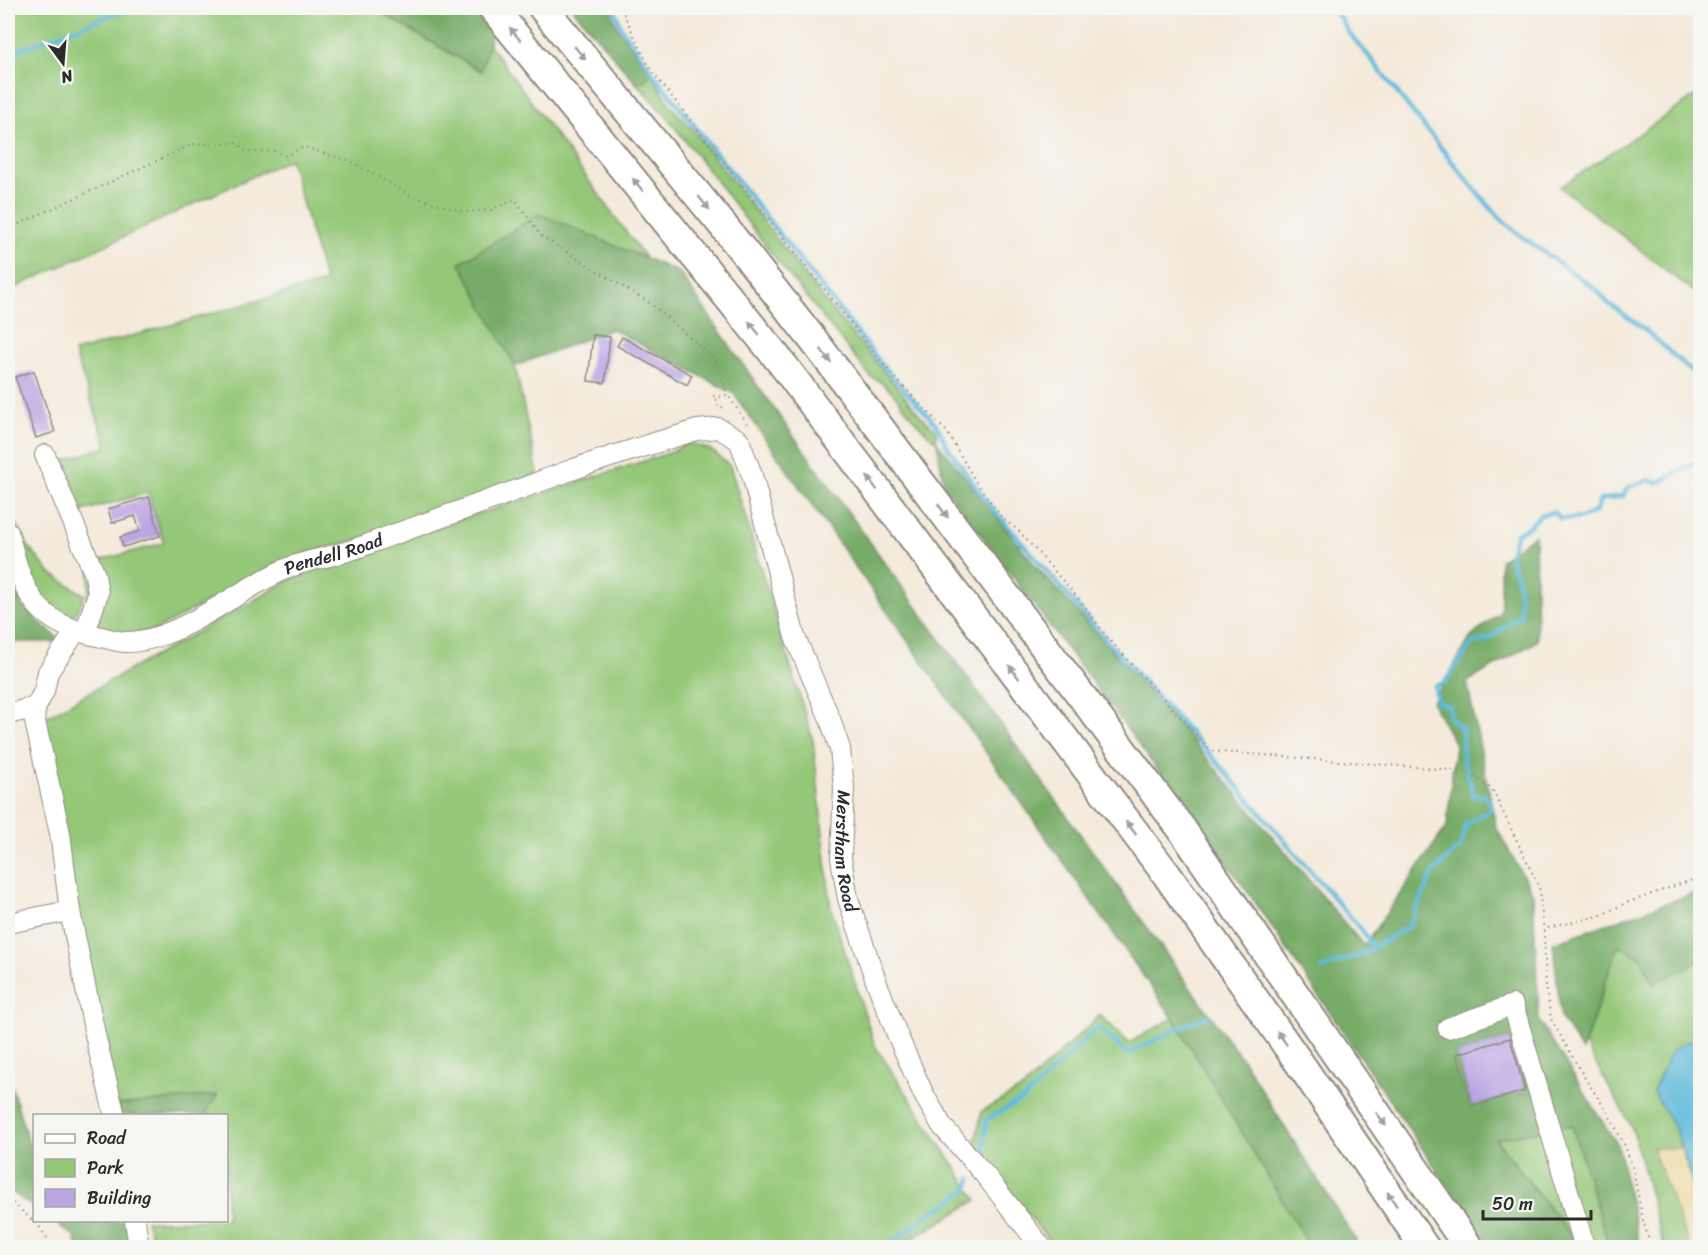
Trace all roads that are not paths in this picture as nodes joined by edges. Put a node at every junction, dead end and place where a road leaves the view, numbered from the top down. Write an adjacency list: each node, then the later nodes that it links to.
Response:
1 (493, 8): 16 (highway, one-way to 1)
2 (543, 8): 17 (highway, one-way to 17)
3 (718, 428): 6 (street, Pendell Road); 15 (street, Merstham Road)
4 (45, 455): 6 (street)
5 (8, 532): 6 (street, Pendell Road)
6 (80, 632): 7 (street)
7 (36, 707): 8 (street); 9 (street)
8 (8, 714)
9 (70, 911): 10 (street); 12 (street)
10 (8, 923)
11 (1448, 1028): 18 (street)
12 (115, 1114)
13 (135, 1222): 14 (street)
14 (139, 1248)
15 (1042, 1248)
16 (1425, 1248)
17 (1469, 1248)
18 (1585, 1248)

